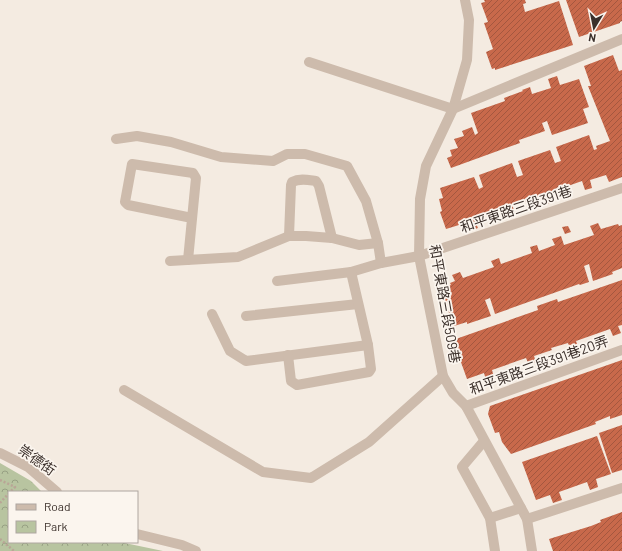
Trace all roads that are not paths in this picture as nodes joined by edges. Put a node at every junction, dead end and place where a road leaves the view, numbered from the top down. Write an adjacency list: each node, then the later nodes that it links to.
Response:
1 (464, 0): 4 (street, 和平東路三段509巷)
2 (622, 39): 4 (street)
3 (309, 62): 4 (street)
4 (453, 109): 11 (street, 和平東路三段509巷)
5 (116, 139): 10 (street)
6 (622, 188): 11 (street, 和平東路三段391巷)
7 (192, 218): 7 (street); 12 (street)
8 (289, 236): 9 (street); 9 (street); 12 (street)
9 (332, 238): 10 (street)
10 (378, 243): 14 (street)
11 (419, 256): 14 (street, 和平東路三段391巷); 23 (street, 和平東路三段509巷)
12 (188, 260): 13 (street)
13 (170, 261)
14 (381, 263): 15 (street, 和平東路三段391巷)
15 (351, 272): 16 (street, 和平東路三段391巷); 17 (street)
16 (277, 281)
17 (358, 304): 19 (street); 20 (street)
18 (212, 314): 22 (street)
19 (246, 316)
20 (368, 345): 22 (street); 22 (street)
21 (622, 350): 25 (street, 和平東路三段391巷20弄)
22 (288, 355)
23 (443, 376): 24 (street); 25 (street, 和平東路三段509巷)
24 (124, 390)
25 (466, 406): 26 (street, 和平東路三段509巷)
26 (484, 441): 30 (street, 和平東路三段509巷); 31 (street)
27 (0, 453): 29 (street, 崇德街)
28 (622, 488): 32 (street)
29 (56, 491)
30 (521, 508): 31 (street); 32 (street, 和平東路三段509巷)
31 (490, 518): 35 (street)
32 (527, 519): 36 (street, 和平東路三段509巷)
33 (138, 534): 34 (street)
34 (196, 551)
35 (495, 551)
36 (532, 551)

